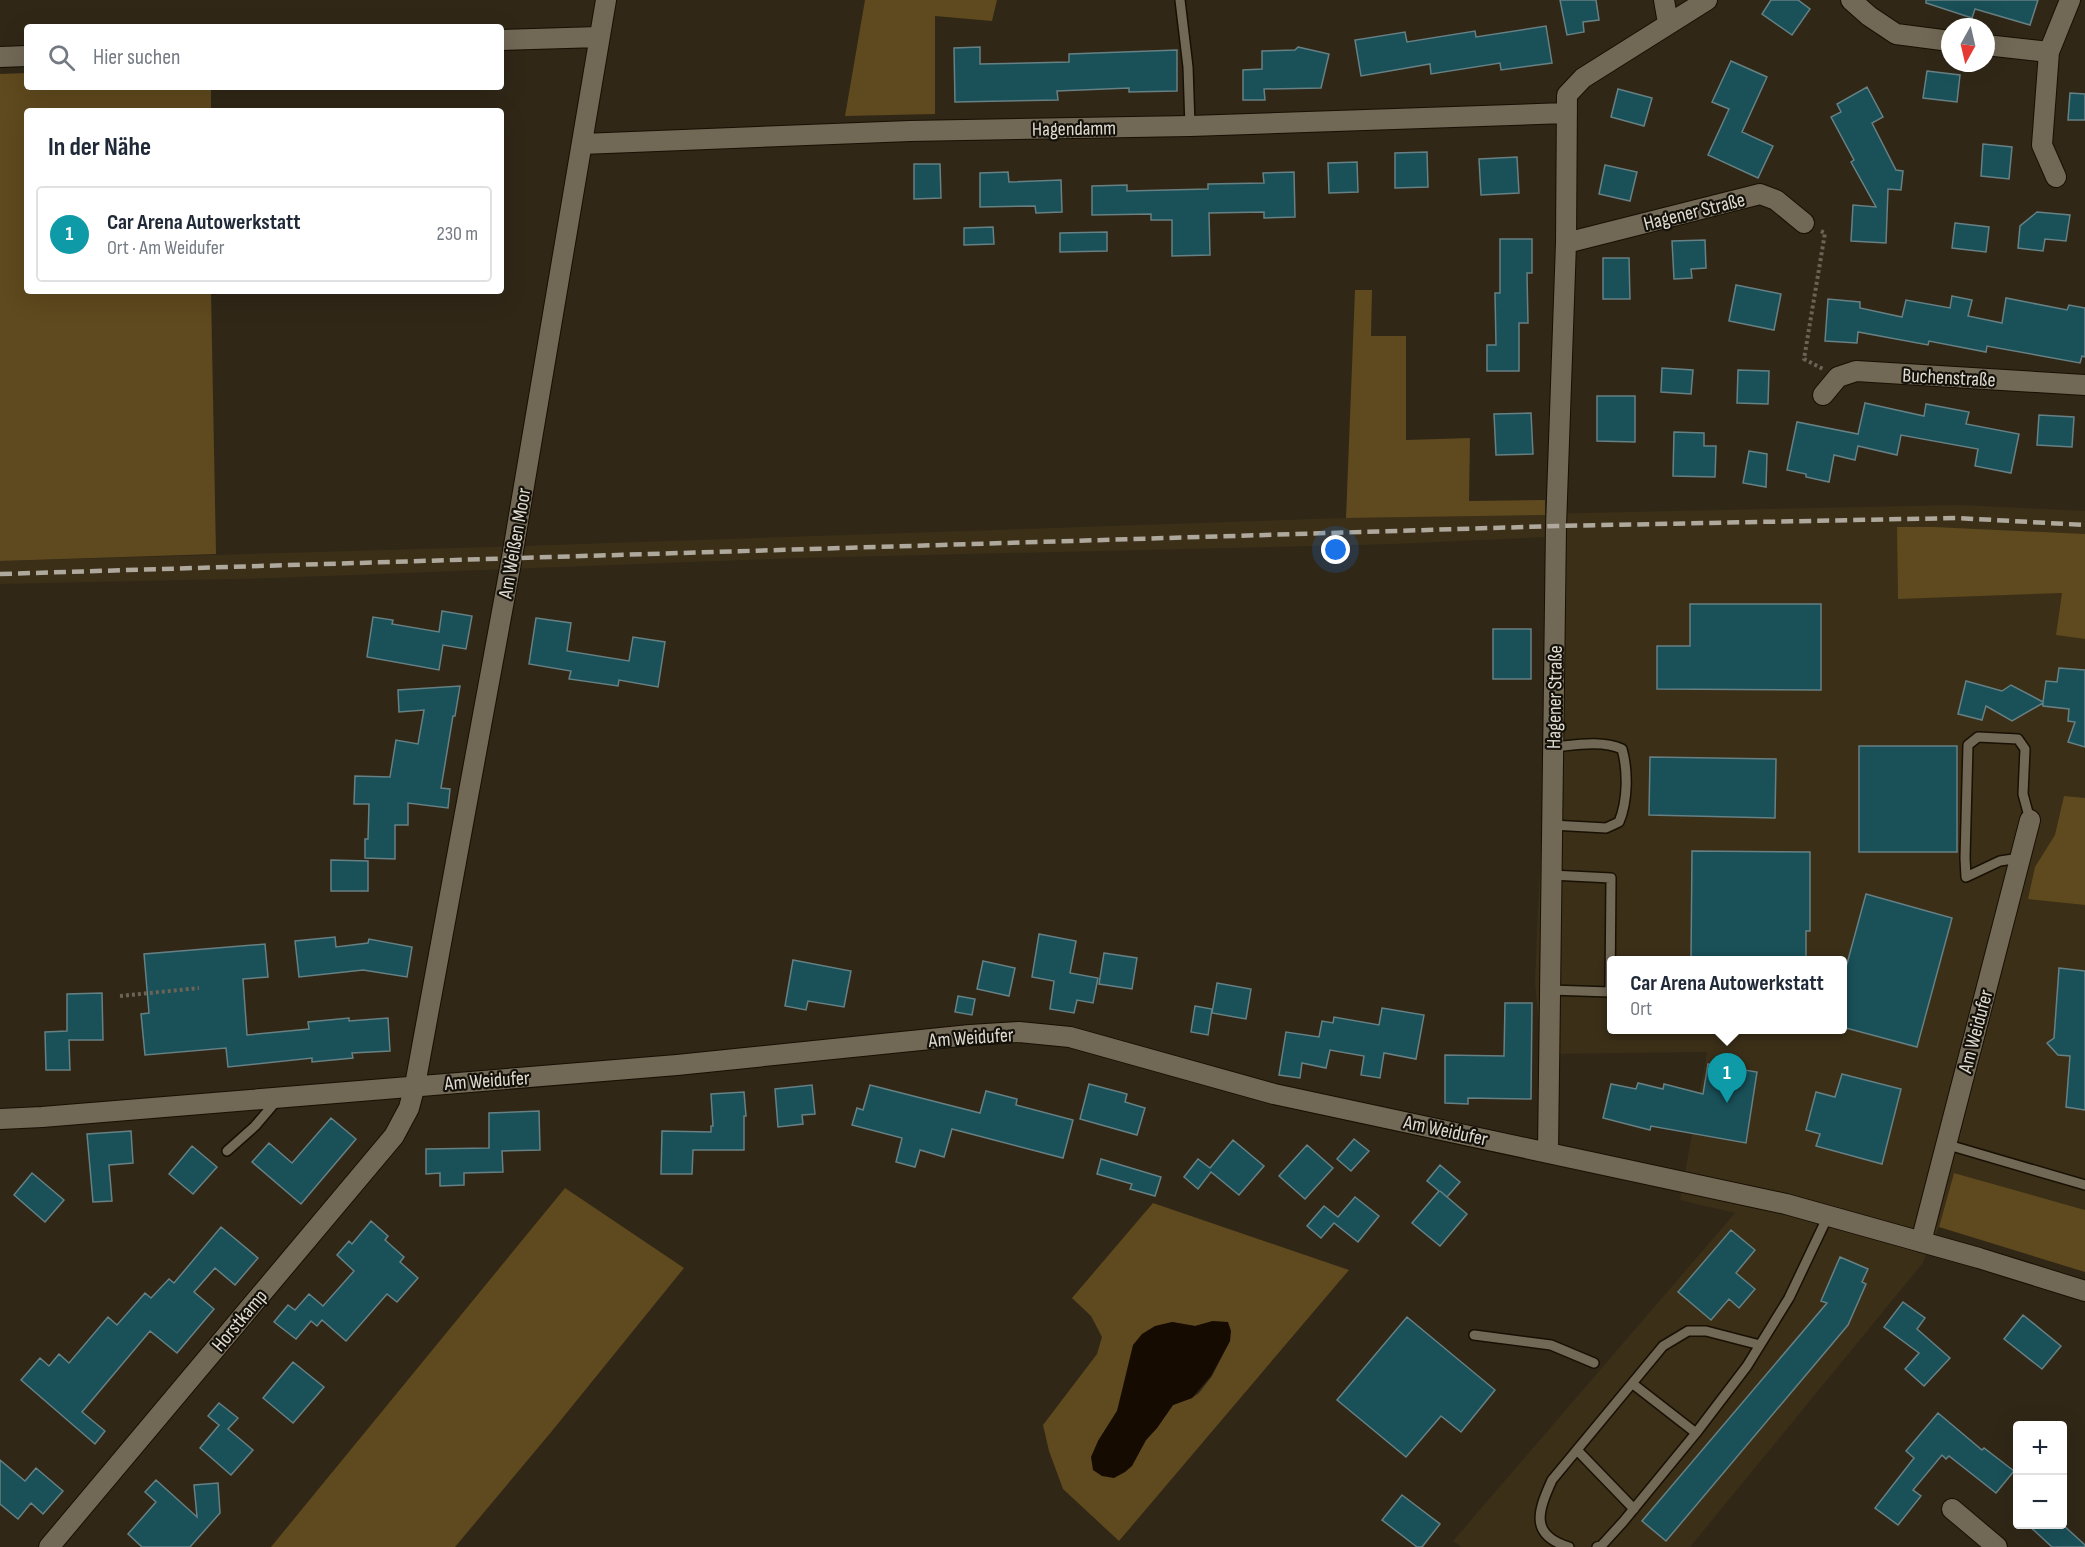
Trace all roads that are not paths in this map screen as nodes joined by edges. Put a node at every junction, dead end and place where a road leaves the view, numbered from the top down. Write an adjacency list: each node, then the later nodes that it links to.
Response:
1 (606, 0): 8 (street, Am Weißen Moor)
2 (1180, 0): 16 (lane)
3 (1664, 0): 7 (street)
4 (1707, 0): 7 (street, Hagener Straße)
5 (1851, 0): 9 (street)
6 (2070, 0): 12 (street)
7 (1668, 23): 15 (street, Hagener Straße)
8 (599, 37): 10 (street); 17 (street, Am Weißen Moor)
9 (1941, 39)
10 (504, 40)
11 (1995, 46): 12 (street)
12 (2049, 52): 18 (street)
13 (24, 56): 14 (street)
14 (0, 57)
15 (1566, 113): 16 (street, Hagendamm); 20 (street, Hagener Straße)
16 (1190, 126): 17 (street, Hagendamm)
17 (582, 144): 31 (street, Am Weißen Moor)
18 (2056, 177)
19 (1804, 223): 20 (street, Hagener Straße)
20 (1566, 243): 23 (street, Hagener Straße)
21 (2085, 385): 22 (street, Buchenstraße)
22 (1823, 395)
23 (1553, 747): 25 (street, Hagener Straße); 25 (lane)
24 (2030, 820): 26 (street, Am Weidufer); 26 (lane)
25 (1552, 825): 27 (street, Hagener Straße)
26 (2020, 858): 34 (street, Am Weidufer)
27 (1551, 875): 28 (lane); 29 (street, Hagener Straße)
28 (1610, 956)
29 (1550, 990): 30 (lane); 35 (street, Hagener Straße)
30 (1607, 993)
31 (415, 1085): 32 (street, Am Weidufer); 35 (street, Am Weidufer); 49 (street, Horstkamp)
32 (280, 1097): 33 (street, Am Weidufer); 36 (lane)
33 (0, 1119)
34 (1945, 1144): 37 (lane); 39 (street, Am Weidufer)
35 (1548, 1151): 38 (street, Am Weidufer)
36 (227, 1152)
37 (2085, 1185)
38 (1828, 1216): 39 (street, Am Weidufer); 42 (lane)
39 (1921, 1242): 40 (street, Am Weidufer)
40 (2085, 1291)
41 (1474, 1335): 43 (lane)
42 (1760, 1345): 44 (lane); 45 (lane)
43 (1594, 1363)
44 (1633, 1384): 45 (lane); 46 (lane)
45 (1696, 1433): 47 (lane)
46 (1577, 1450): 47 (lane); 50 (lane)
47 (1634, 1509): 51 (lane)
48 (1953, 1509): 52 (street)
49 (49, 1547)
50 (1569, 1547)
51 (1597, 1547)
52 (1997, 1547)

